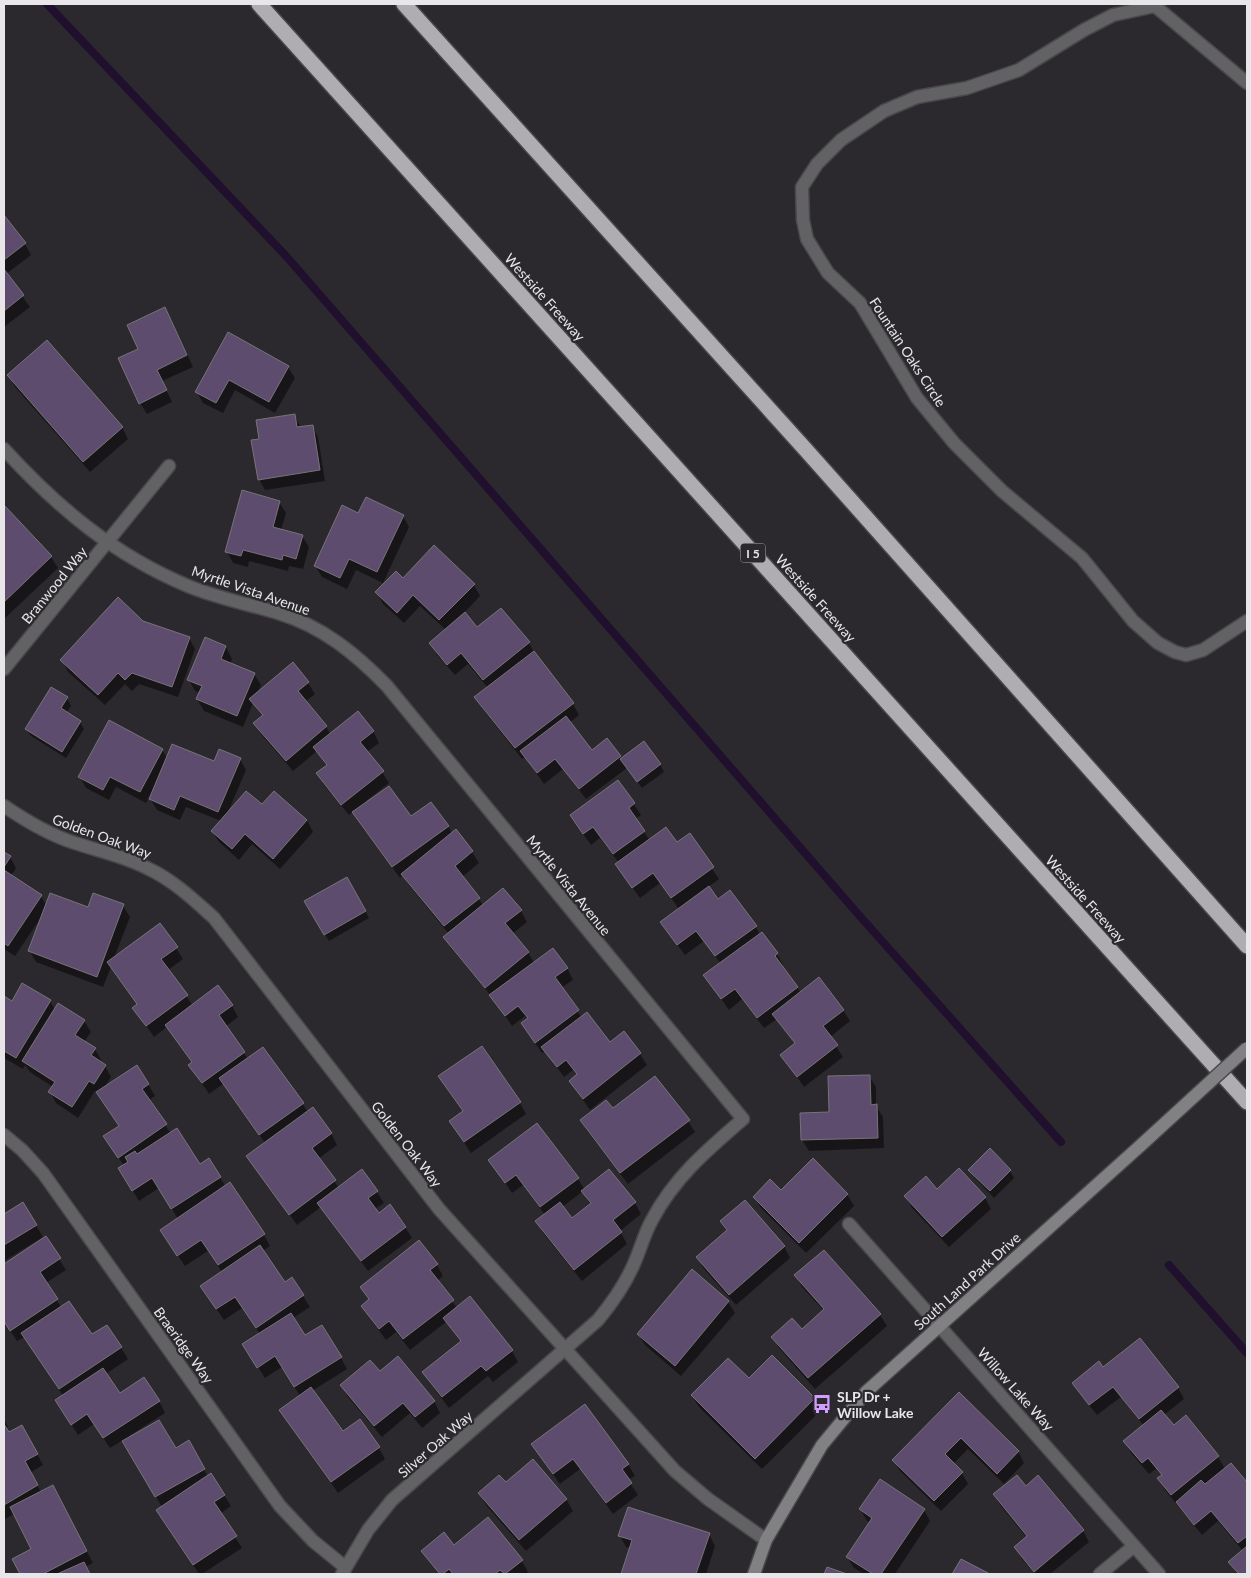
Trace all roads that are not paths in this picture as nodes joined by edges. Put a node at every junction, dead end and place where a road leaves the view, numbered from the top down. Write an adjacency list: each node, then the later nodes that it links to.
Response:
1 (259, 4): 13 (highway, Westside Freeway / I 5)
2 (404, 4): 11 (highway)
3 (1156, 5): 4 (street, Fountain Oaks Circle); 8 (street, Fountain Oaks Circle)
4 (1247, 83)
5 (4, 449): 7 (street, Myrtle Vista Avenue)
6 (169, 466): 7 (street)
7 (108, 543): 9 (street, Branwood Way); 17 (street, Myrtle Vista Avenue)
8 (1247, 621)
9 (4, 669)
10 (4, 806): 17 (street, Golden Oak Way)
11 (1247, 946)
12 (1247, 1048): 16 (street, South Land Park Drive, bridge)
13 (1247, 1102)
14 (4, 1135): 20 (street, Braeridge Way)
15 (849, 1224): 16 (street, Willow Lake Way)
16 (940, 1326): 18 (street, South Land Park Drive); 19 (street, Willow Lake Way)
17 (565, 1350): 18 (street, Golden Oak Way); 20 (street, Silver Oak Way)
18 (766, 1540): 21 (street, South Land Park Drive)
19 (1134, 1546): 22 (street); 23 (street, Willow Lake Way)
20 (343, 1571)
21 (754, 1574)
22 (1100, 1574)
23 (1159, 1574)

